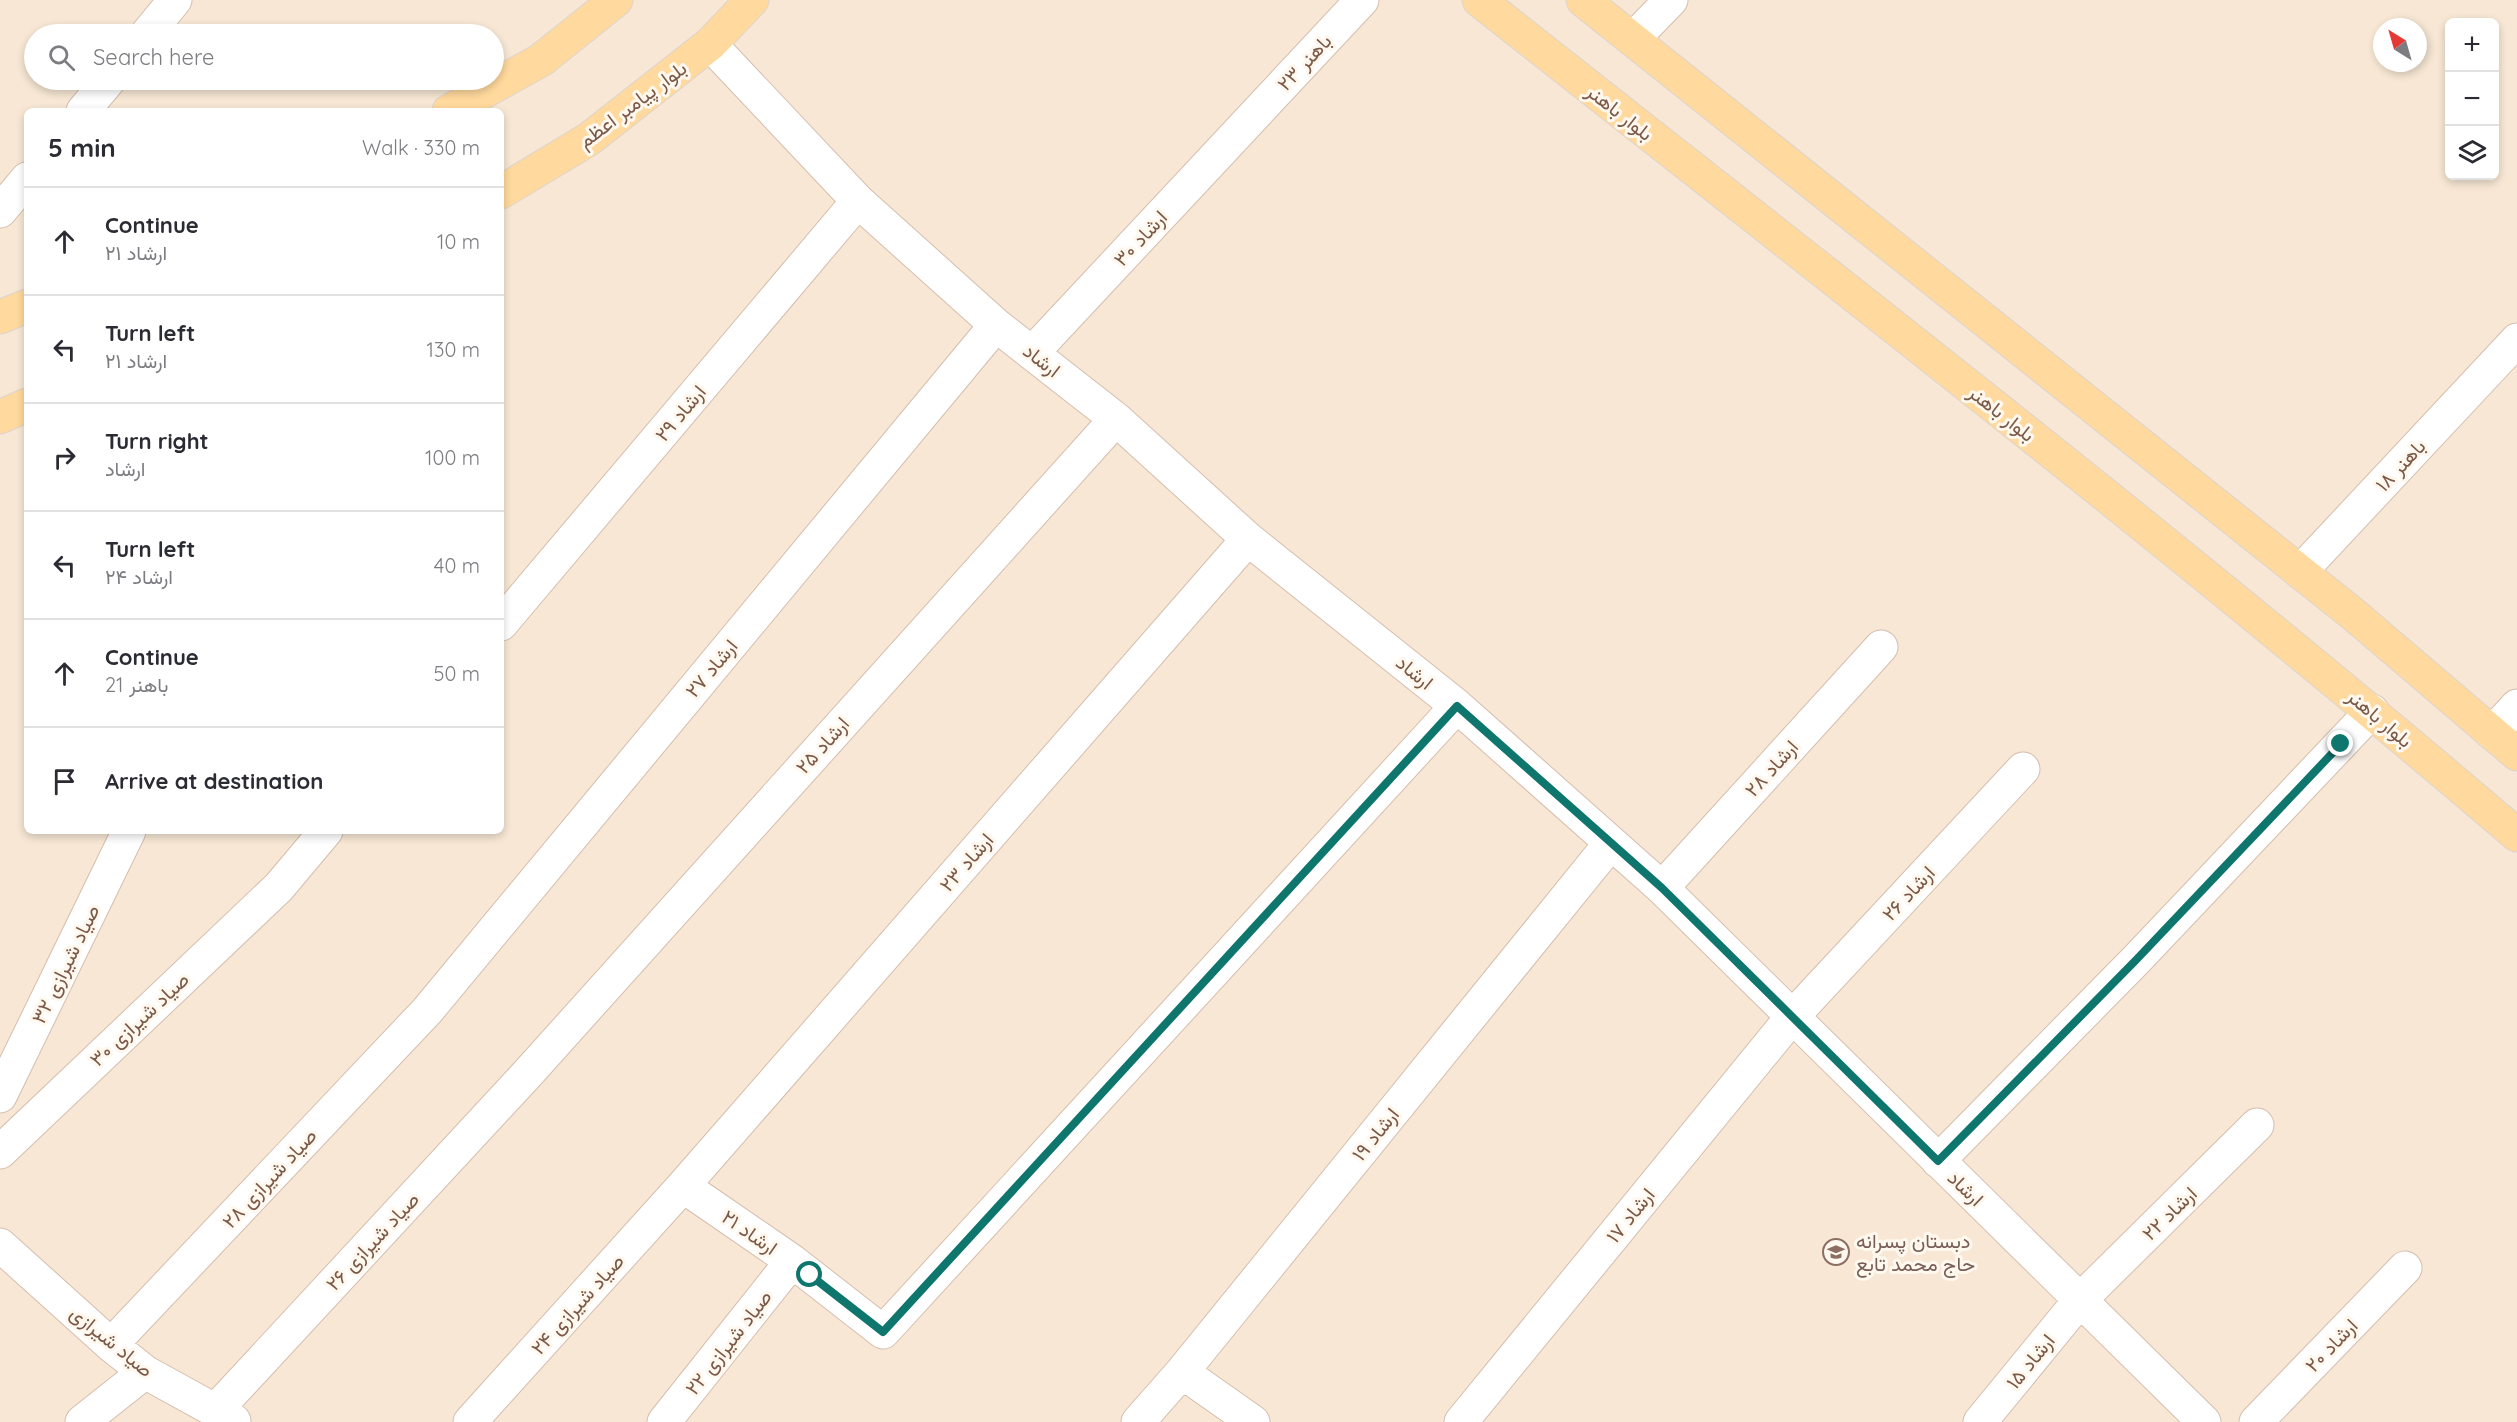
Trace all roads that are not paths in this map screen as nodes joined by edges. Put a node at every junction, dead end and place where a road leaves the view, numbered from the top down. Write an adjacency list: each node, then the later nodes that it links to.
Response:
1 (175, 0): 8 (street)
2 (616, 0): 11 (main road)
3 (752, 0): 10 (main road, بلوار پیامبر اعظم)
4 (1362, 0): 16 (street, باهنر ۲۳)
5 (1479, 0): 35 (main road, بلوار باهنر)
6 (1583, 0): 9 (main road)
7 (1671, 0): 9 (street)
8 (155, 24)
9 (1633, 39): 30 (main road)
10 (710, 44): 18 (main road, بلوار پیامبر اعظم); 19 (street, ارشاد)
11 (504, 81)
12 (101, 90): 14 (street)
13 (487, 90): 15 (main road)
14 (86, 108)
15 (454, 108)
16 (1247, 124): 25 (street, ارشاد ۳۰)
17 (24, 182): 20 (street)
18 (504, 192)
19 (858, 201): 23 (street, ارشاد); 31 (street, ارشاد ۲۹)
20 (0, 211)
21 (24, 307): 22 (main road)
22 (0, 317)
23 (996, 325): 25 (street, ارشاد); 44 (street, ارشاد ۲۷)
24 (2508, 349): 30 (street, باهنر ۱۸)
25 (1033, 352): 28 (street, ارشاد)
26 (24, 406): 27 (main road)
27 (0, 417)
28 (1116, 419): 29 (street, ارشاد); 46 (street, ارشاد ۲۵)
29 (1248, 539): 33 (street, ارشاد); 51 (street, ارشاد ۲۳)
30 (2300, 572): 36 (main road)
31 (504, 620)
32 (1881, 647): 43 (street, ارشاد ۲۸)
33 (1457, 706): 42 (street, ارشاد); 53 (street, ارشاد ۲۱)
34 (2517, 706): 36 (street)
35 (2372, 711): 41 (main road, بلوار باهنر); 50 (street)
36 (2492, 733): 37 (main road)
37 (2517, 754)
38 (2023, 769): 45 (street, ارشاد ۲۶)
39 (128, 834): 47 (street, صیاد شیرازی ۳۲)
40 (323, 834): 49 (street, صیاد شیرازی ۳۰)
41 (2517, 835)
42 (1610, 844): 43 (street, ارشاد); 58 (street, ارشاد ۱۹)
43 (1662, 888): 45 (street, ارشاد)
44 (427, 1011): 56 (street, صیاد شیرازی ۲۸)
45 (1792, 1017): 50 (street, ارشاد); 60 (street, ارشاد ۱۷)
46 (529, 1072): 59 (street, صیاد شیرازی ۲۶)
47 (0, 1096)
48 (2258, 1125): 55 (street, ارشاد ۲۲)
49 (0, 1152)
50 (1938, 1161): 55 (street, ارشاد)
51 (683, 1186): 53 (street, ارشاد ۲۱); 62 (street, صیاد شیرازی ۲۴)
52 (0, 1245): 56 (street, صیاد شیرازی)
53 (792, 1261): 63 (street, صیاد شیرازی ۲۲)
54 (2405, 1268): 68 (street, ارشاد ۲۰)
55 (2080, 1300): 66 (street, ارشاد ۱۵); 67 (street, ارشاد)
56 (111, 1345): 57 (street, صیاد شیرازی)
57 (145, 1372): 59 (street, صیاد شیرازی); 61 (street)
58 (1182, 1372): 64 (street, ارشاد ۱۹); 65 (street)
59 (225, 1416)
60 (1468, 1419)
61 (82, 1422)
62 (470, 1422)
63 (664, 1422)
64 (1138, 1422)
65 (1252, 1422)
66 (1980, 1422)
67 (2204, 1422)
68 (2256, 1422)

